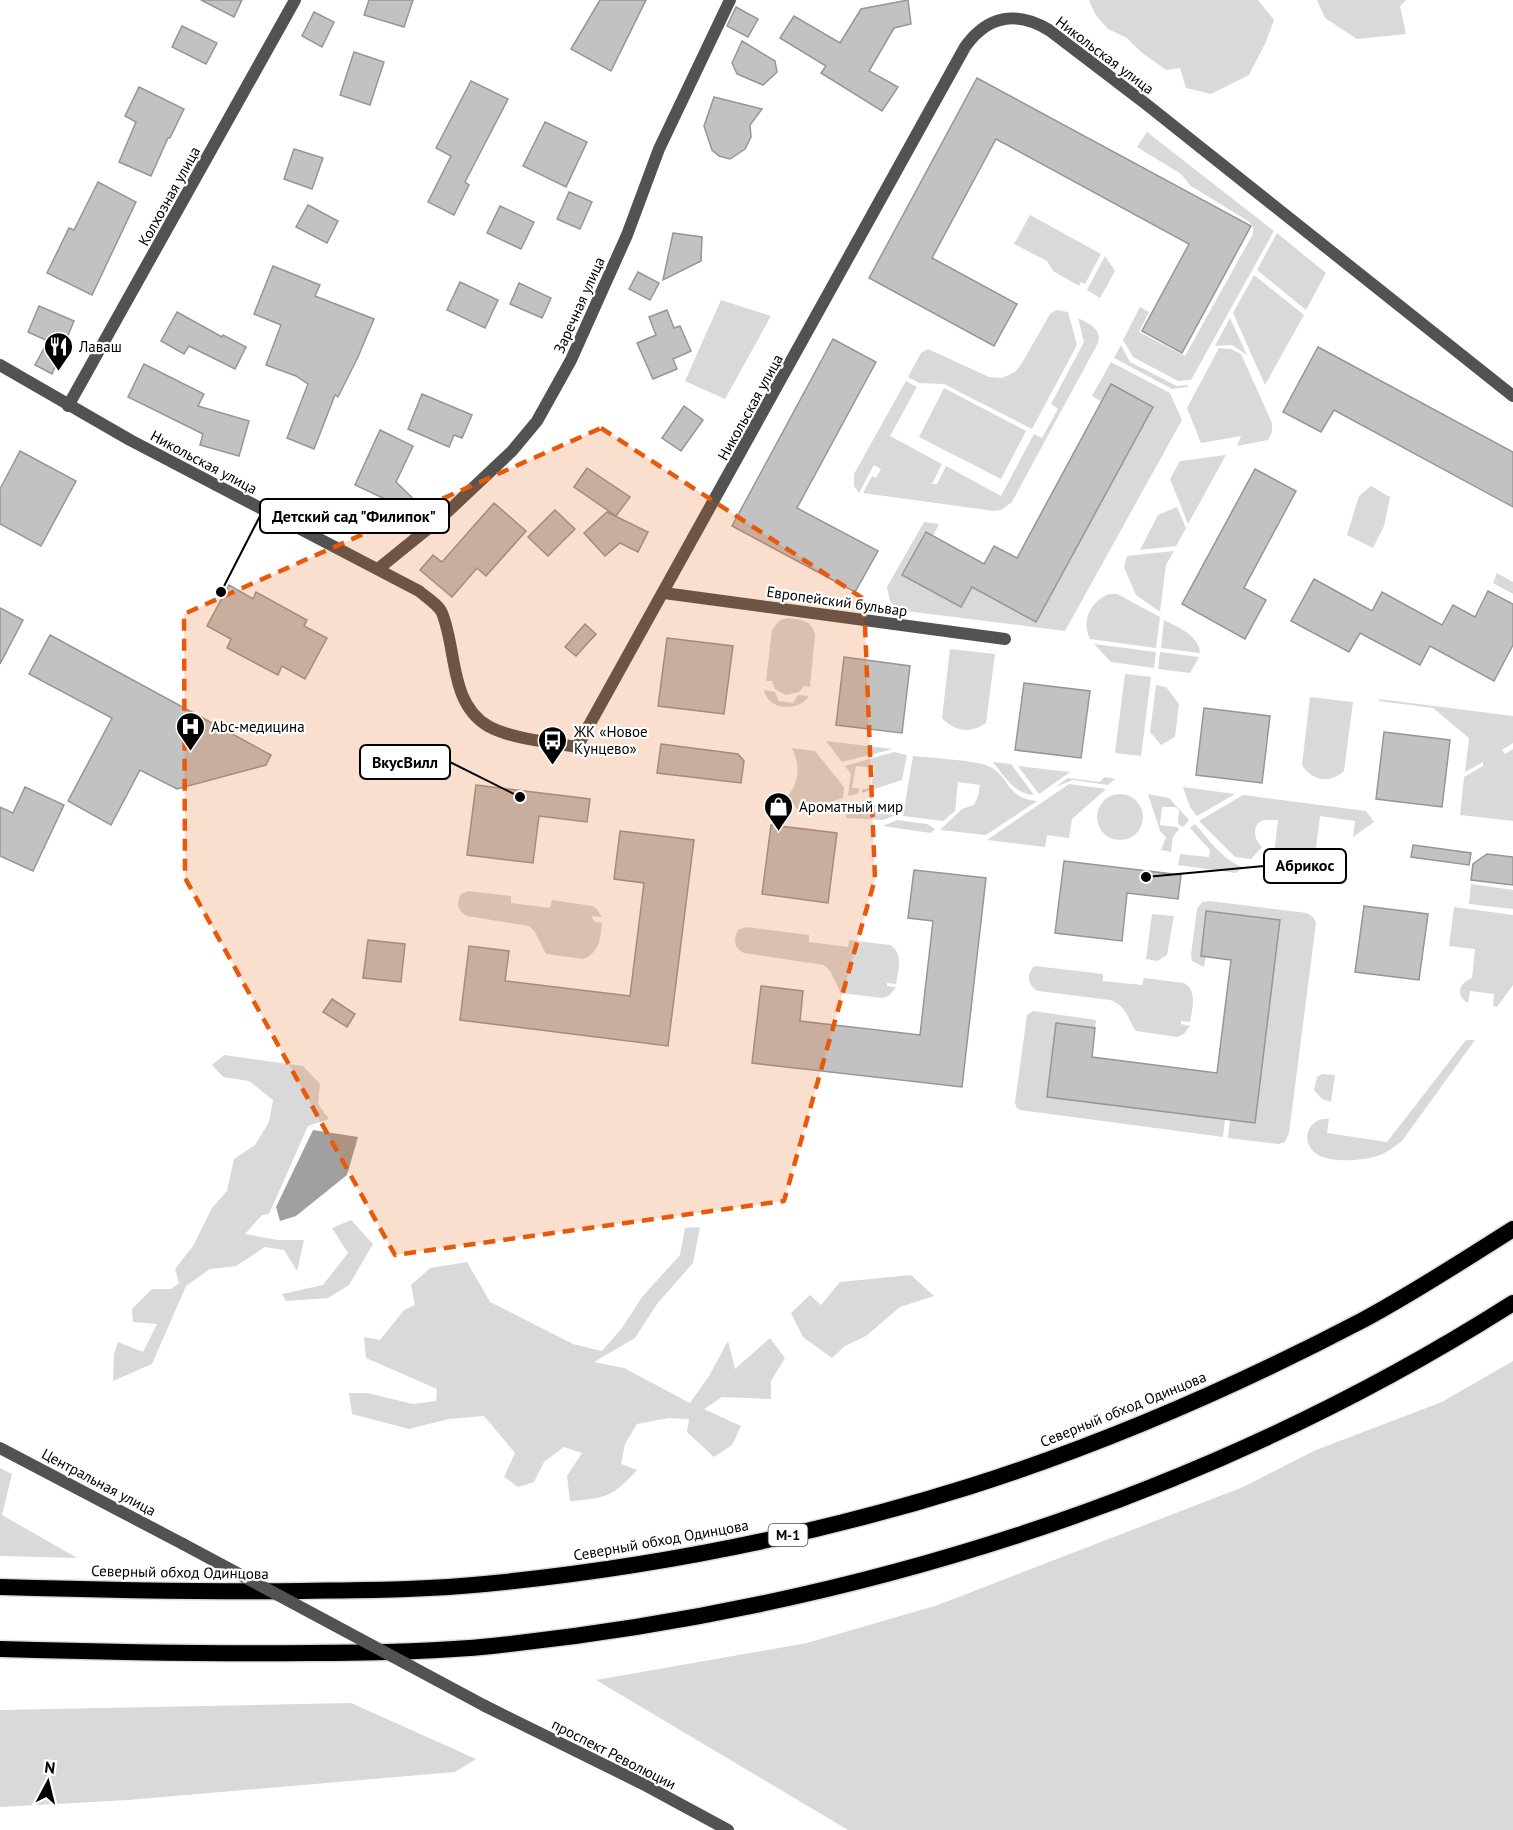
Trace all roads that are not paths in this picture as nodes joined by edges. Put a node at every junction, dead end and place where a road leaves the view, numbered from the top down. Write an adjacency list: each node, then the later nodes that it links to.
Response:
1 (296, 0): 5 (street, Колхозная улица)
2 (730, 0): 6 (street, Заречная улица)
3 (0, 365): 5 (street, Никольская улица)
4 (1513, 396): 7 (street, Никольская улица)
5 (69, 406): 6 (street, Никольская улица)
6 (378, 569): 7 (street, Никольская улица)
7 (664, 593): 8 (street, Европейский бульвар)
8 (1005, 639)
9 (1513, 1229): 12 (highway, Северный обход Одинцова / М-1)
10 (1513, 1303): 13 (highway)
11 (0, 1448): 14 (street, Центральная улица, bridge)
12 (0, 1587)
13 (0, 1649)
14 (484, 1706): 15 (street, проспект Революции)
15 (728, 1830)

